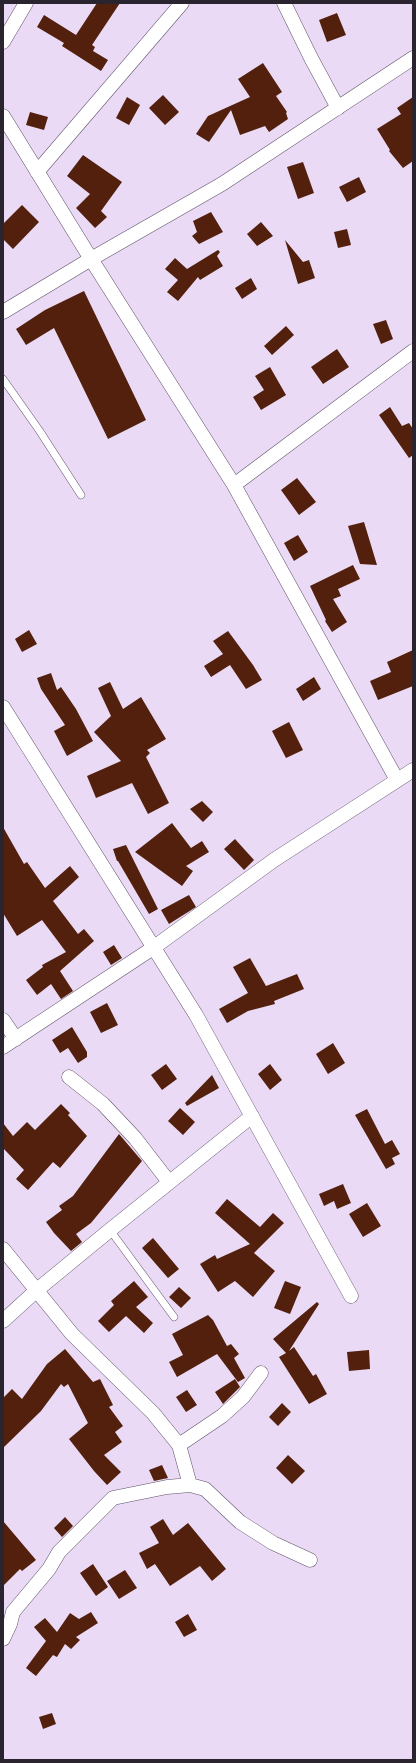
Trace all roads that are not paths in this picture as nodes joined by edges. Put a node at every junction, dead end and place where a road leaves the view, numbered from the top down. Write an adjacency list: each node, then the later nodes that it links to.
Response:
1 (26, 3): 4 (street)
2 (182, 3): 8 (street)
3 (284, 3): 6 (street)
4 (3, 42)
5 (413, 58): 6 (street)
6 (338, 108): 9 (street)
7 (3, 116): 8 (street)
8 (37, 172): 9 (street)
9 (91, 259): 10 (street); 13 (street)
10 (3, 312)
11 (413, 351): 13 (street)
12 (3, 379): 14 (lane)
13 (234, 485): 17 (street)
14 (81, 495)
15 (3, 707): 18 (street)
16 (413, 770): 17 (street)
17 (397, 780): 18 (street)
18 (153, 948): 20 (street); 23 (street)
19 (3, 1020): 20 (street)
20 (16, 1039): 21 (street)
21 (3, 1047)
22 (69, 1077): 24 (street)
23 (252, 1116): 24 (street); 28 (street)
24 (169, 1182): 25 (street)
25 (110, 1230): 27 (street); 29 (lane)
26 (3, 1249): 27 (street)
27 (37, 1290): 30 (street); 32 (street)
28 (351, 1296)
29 (174, 1317)
30 (3, 1321)
31 (261, 1373): 32 (street)
32 (179, 1445): 33 (street)
33 (190, 1485): 34 (street); 35 (street)
34 (310, 1560)
35 (3, 1639)

